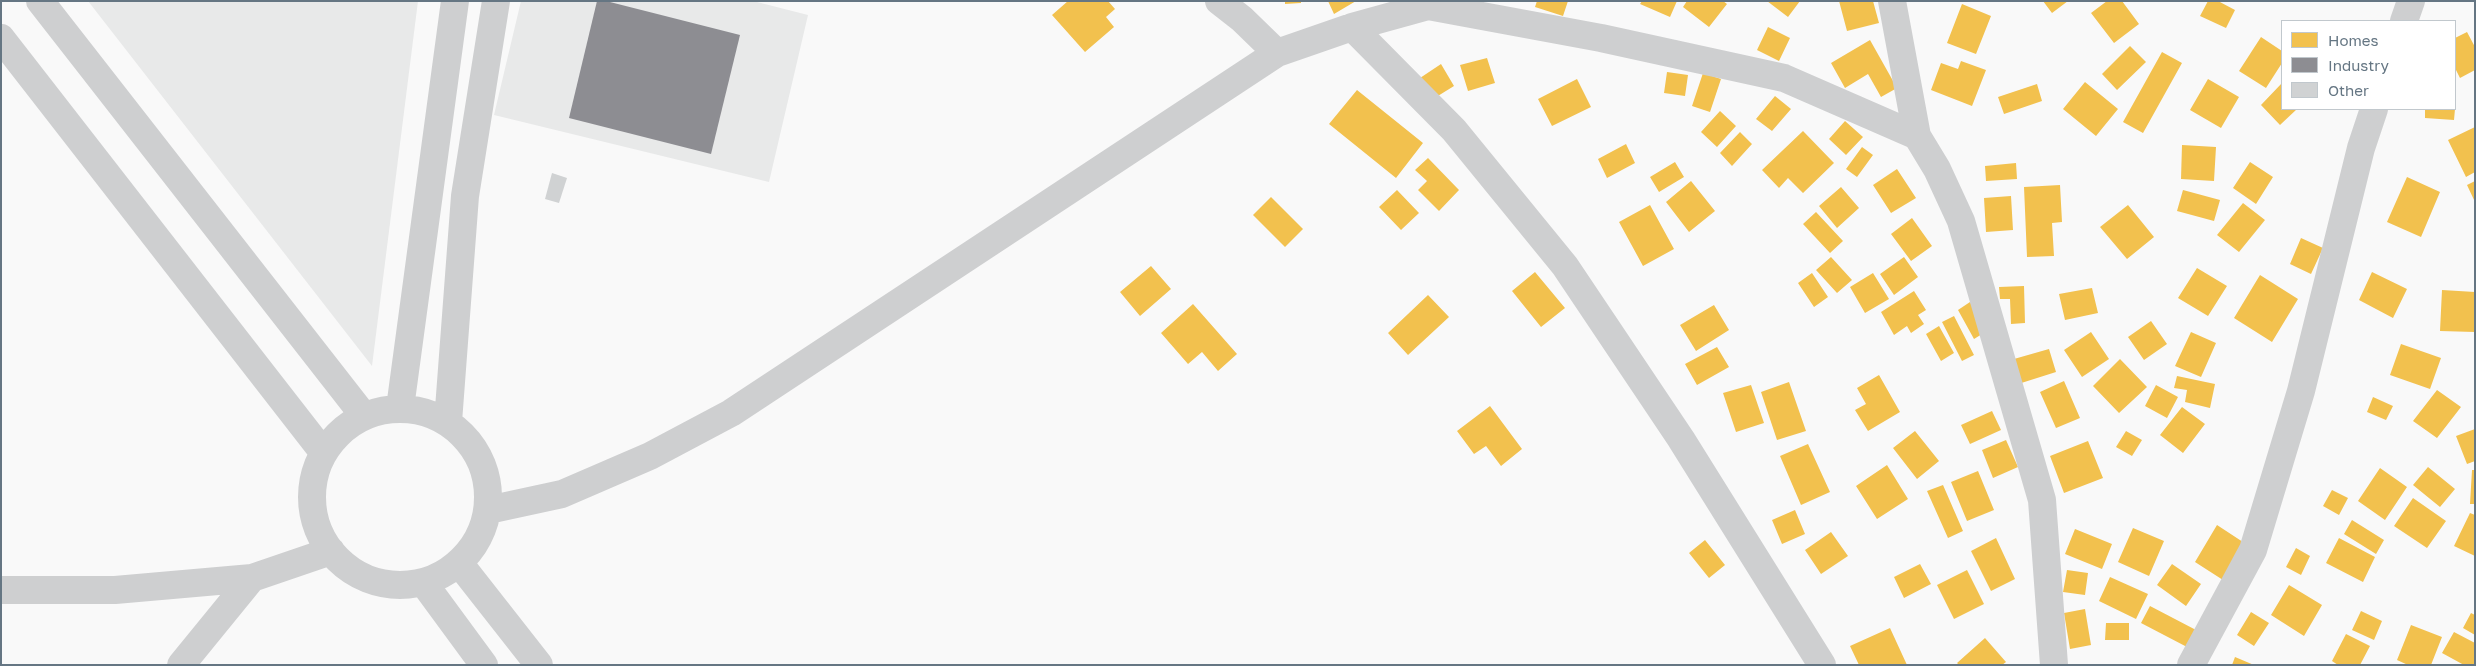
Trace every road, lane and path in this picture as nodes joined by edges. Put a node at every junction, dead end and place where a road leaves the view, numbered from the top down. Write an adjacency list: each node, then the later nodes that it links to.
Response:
1 (40, 1): 15 (street)
2 (455, 1): 14 (street)
3 (496, 1): 16 (street)
4 (1219, 1): 11 (street)
5 (1892, 1): 13 (street)
6 (2411, 1): 8 (street)
7 (1433, 4): 9 (street); 13 (street)
8 (2404, 20)
9 (1352, 27): 11 (street); 27 (street)
10 (1, 38): 17 (street)
11 (1277, 53): 18 (street)
12 (2374, 110): 29 (street)
13 (1918, 136): 28 (street)
14 (400, 408): 15 (street); 16 (street)
15 (364, 416): 17 (street)
16 (448, 422): 18 (street)
17 (323, 452): 19 (street)
18 (488, 510): 20 (street)
19 (331, 551): 21 (street); 22 (street)
20 (459, 563): 22 (street); 26 (street)
21 (252, 578): 23 (street); 24 (street)
22 (423, 582): 25 (street)
23 (1, 590)
24 (181, 665)
25 (484, 665)
26 (539, 665)
27 (1822, 665)
28 (2054, 665)
29 (2191, 665)

